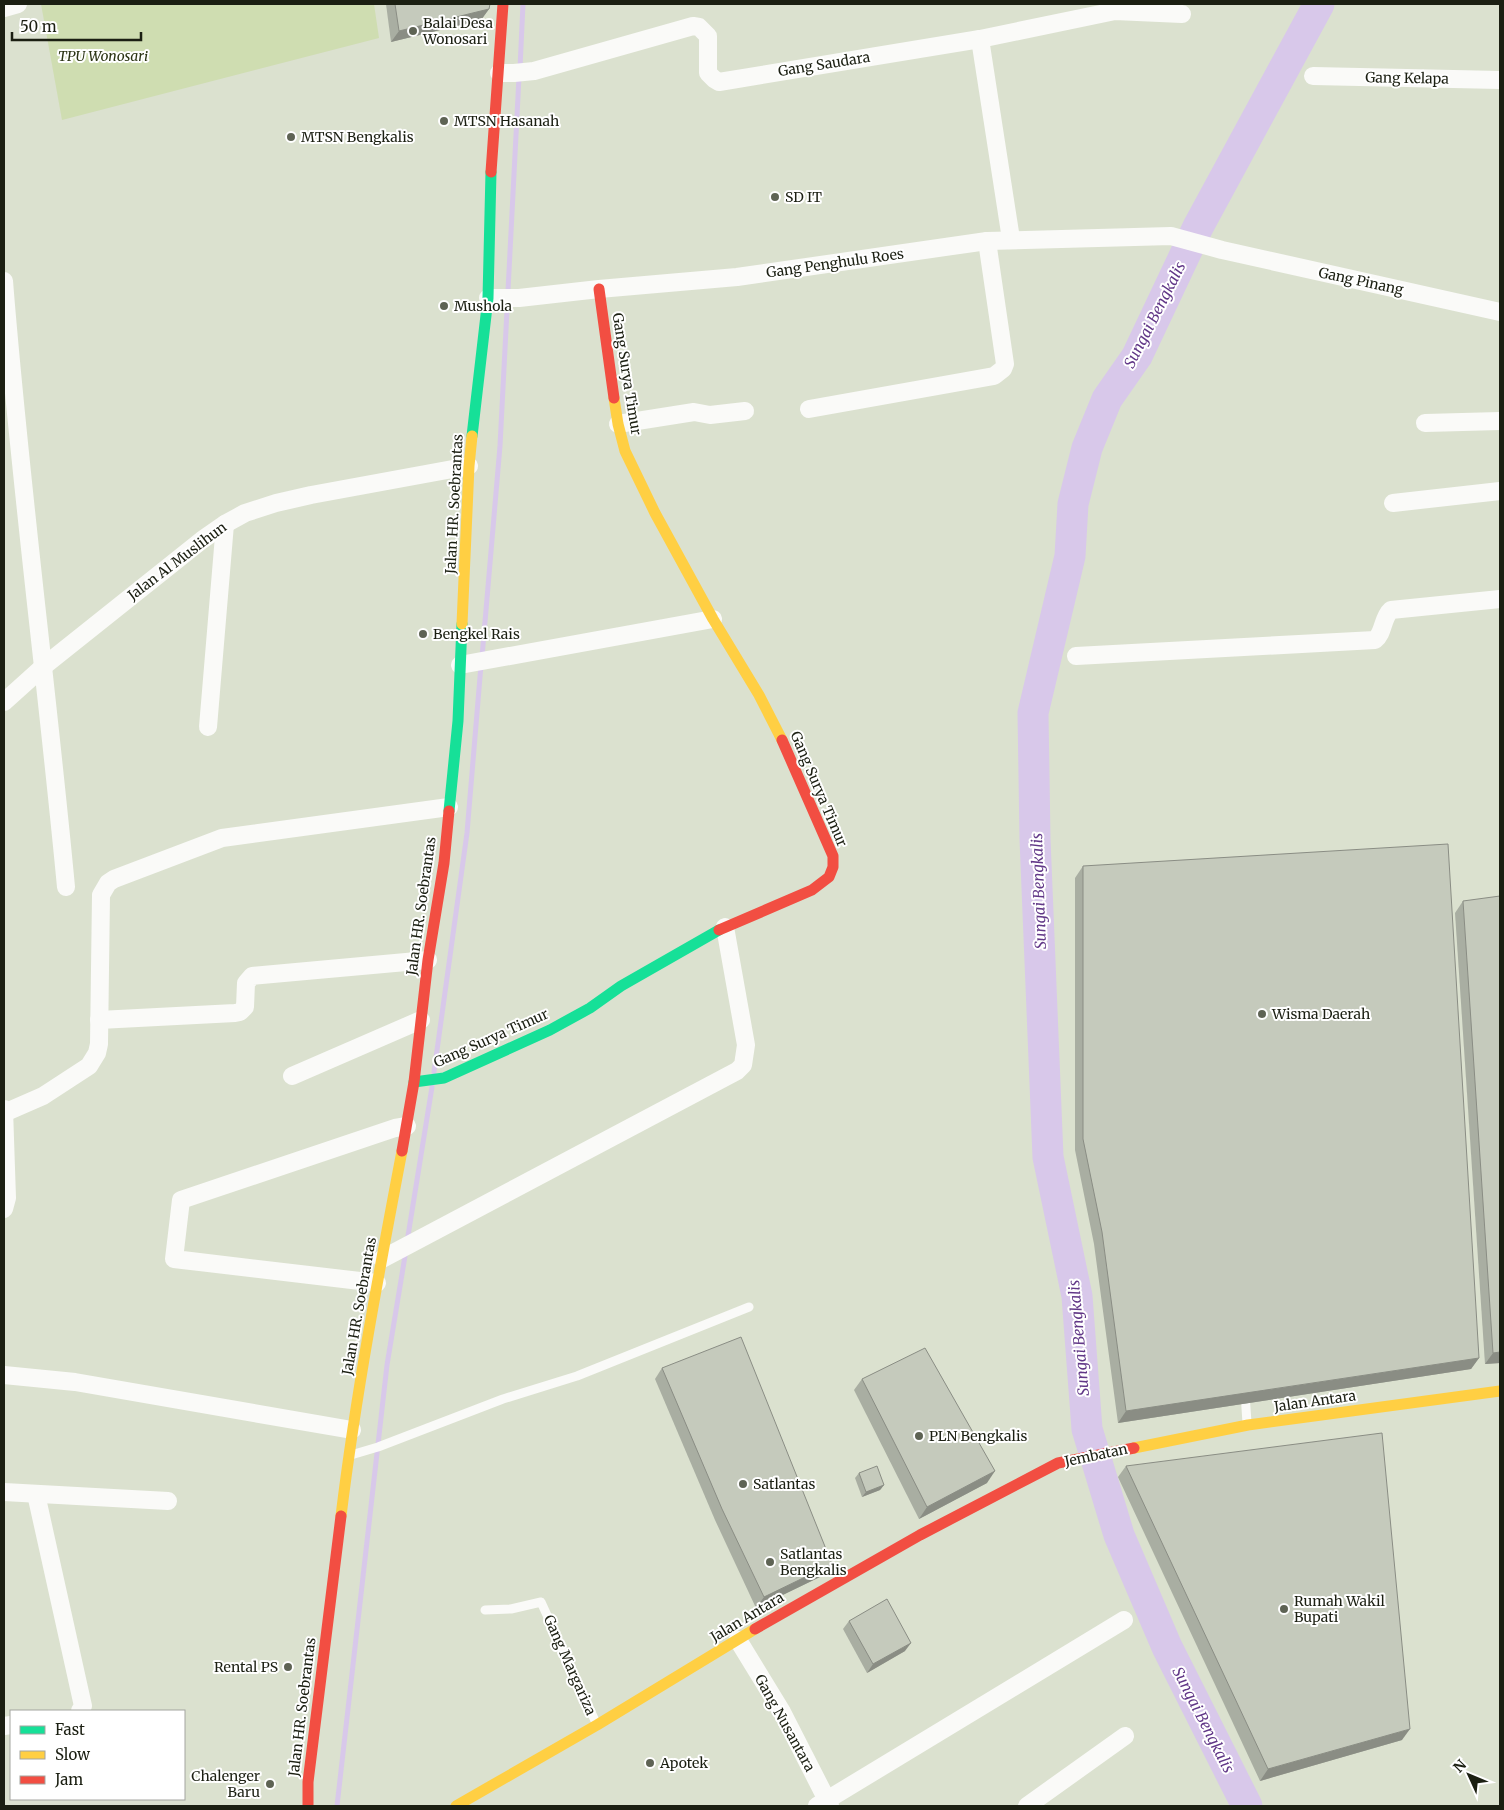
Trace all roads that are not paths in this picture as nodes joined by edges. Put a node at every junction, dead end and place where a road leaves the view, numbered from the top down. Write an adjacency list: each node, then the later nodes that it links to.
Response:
1 (18, 4): 3 (street)
2 (503, 4): 7 (street, Jalan HR. Soebrantas)
3 (4, 8)
4 (1114, 8): 5 (street); 6 (street)
5 (1182, 14)
6 (980, 38): 7 (street, Gang Saudara); 10 (street)
7 (507, 73): 15 (street, Jalan HR. Soebrantas)
8 (1313, 76): 9 (street, Gang Kelapa)
9 (1500, 80)
10 (1011, 240): 11 (street, Gang Penghulu Roes); 12 (street, Gang Penghulu Roes)
11 (987, 241): 14 (street, Gang Penghulu Roes); 17 (street)
12 (1222, 250): 16 (street, Gang Pinang)
13 (4, 281): 29 (street)
14 (599, 289): 15 (street, Gang Penghulu Roes); 21 (street, Gang Surya Timur)
15 (494, 299): 22 (street, Jalan HR. Soebrantas)
16 (1500, 312)
17 (809, 409)
18 (745, 411): 21 (street)
19 (1500, 421): 20 (street)
20 (1425, 423)
21 (618, 424): 27 (street, Gang Surya Timur)
22 (469, 466): 25 (street, Jalan Al Muslihun); 30 (street, Jalan HR. Soebrantas)
23 (1500, 491): 24 (street)
24 (1393, 503)
25 (225, 524): 29 (street, Jalan Al Muslihun); 32 (street)
26 (1500, 599): 28 (street)
27 (712, 619): 30 (street); 35 (street, Gang Surya Timur)
28 (1076, 656)
29 (44, 666): 31 (street, Jalan Al Muslihun); 34 (street)
30 (460, 666): 33 (street, Jalan HR. Soebrantas)
31 (4, 702)
32 (208, 727)
33 (449, 807): 36 (street, Jalan HR. Soebrantas); 37 (street)
34 (66, 888)
35 (725, 927): 40 (street, Gang Surya Timur); 45 (street)
36 (428, 960): 37 (street); 38 (street, Jalan HR. Soebrantas)
37 (99, 1020): 42 (street)
38 (421, 1020): 39 (street); 40 (street, Jalan HR. Soebrantas)
39 (292, 1076)
40 (419, 1082): 43 (street, Jalan HR. Soebrantas)
41 (4, 1109): 42 (street)
42 (4, 1114): 44 (street)
43 (407, 1126): 45 (street, Jalan HR. Soebrantas); 46 (street)
44 (4, 1209)
45 (382, 1259): 46 (street, Jalan HR. Soebrantas)
46 (377, 1283): 52 (street, Jalan HR. Soebrantas)
47 (749, 1307): 54 (lane)
48 (4, 1375): 52 (street)
49 (1244, 1387): 51 (lane)
50 (1500, 1391): 51 (street, Jalan Antara)
51 (1248, 1425): 53 (street, Jalan Antara)
52 (352, 1430): 54 (street, Jalan HR. Soebrantas)
53 (1134, 1447): 55 (street, Jembatan)
54 (353, 1454): 66 (street, Jalan HR. Soebrantas)
55 (1058, 1463): 61 (street, Jalan Antara)
56 (4, 1492): 57 (street)
57 (36, 1494): 58 (street); 62 (street)
58 (168, 1501)
59 (485, 1610): 63 (lane, Gang Margariza)
60 (1124, 1620): 65 (street)
61 (738, 1640): 63 (street, Jalan Antara); 65 (street, Gang Nusantara)
62 (81, 1710)
63 (597, 1725): 67 (street, Jalan Antara)
64 (1125, 1736): 68 (street)
65 (825, 1804)
66 (308, 1806)
67 (456, 1806)
68 (1027, 1806)

